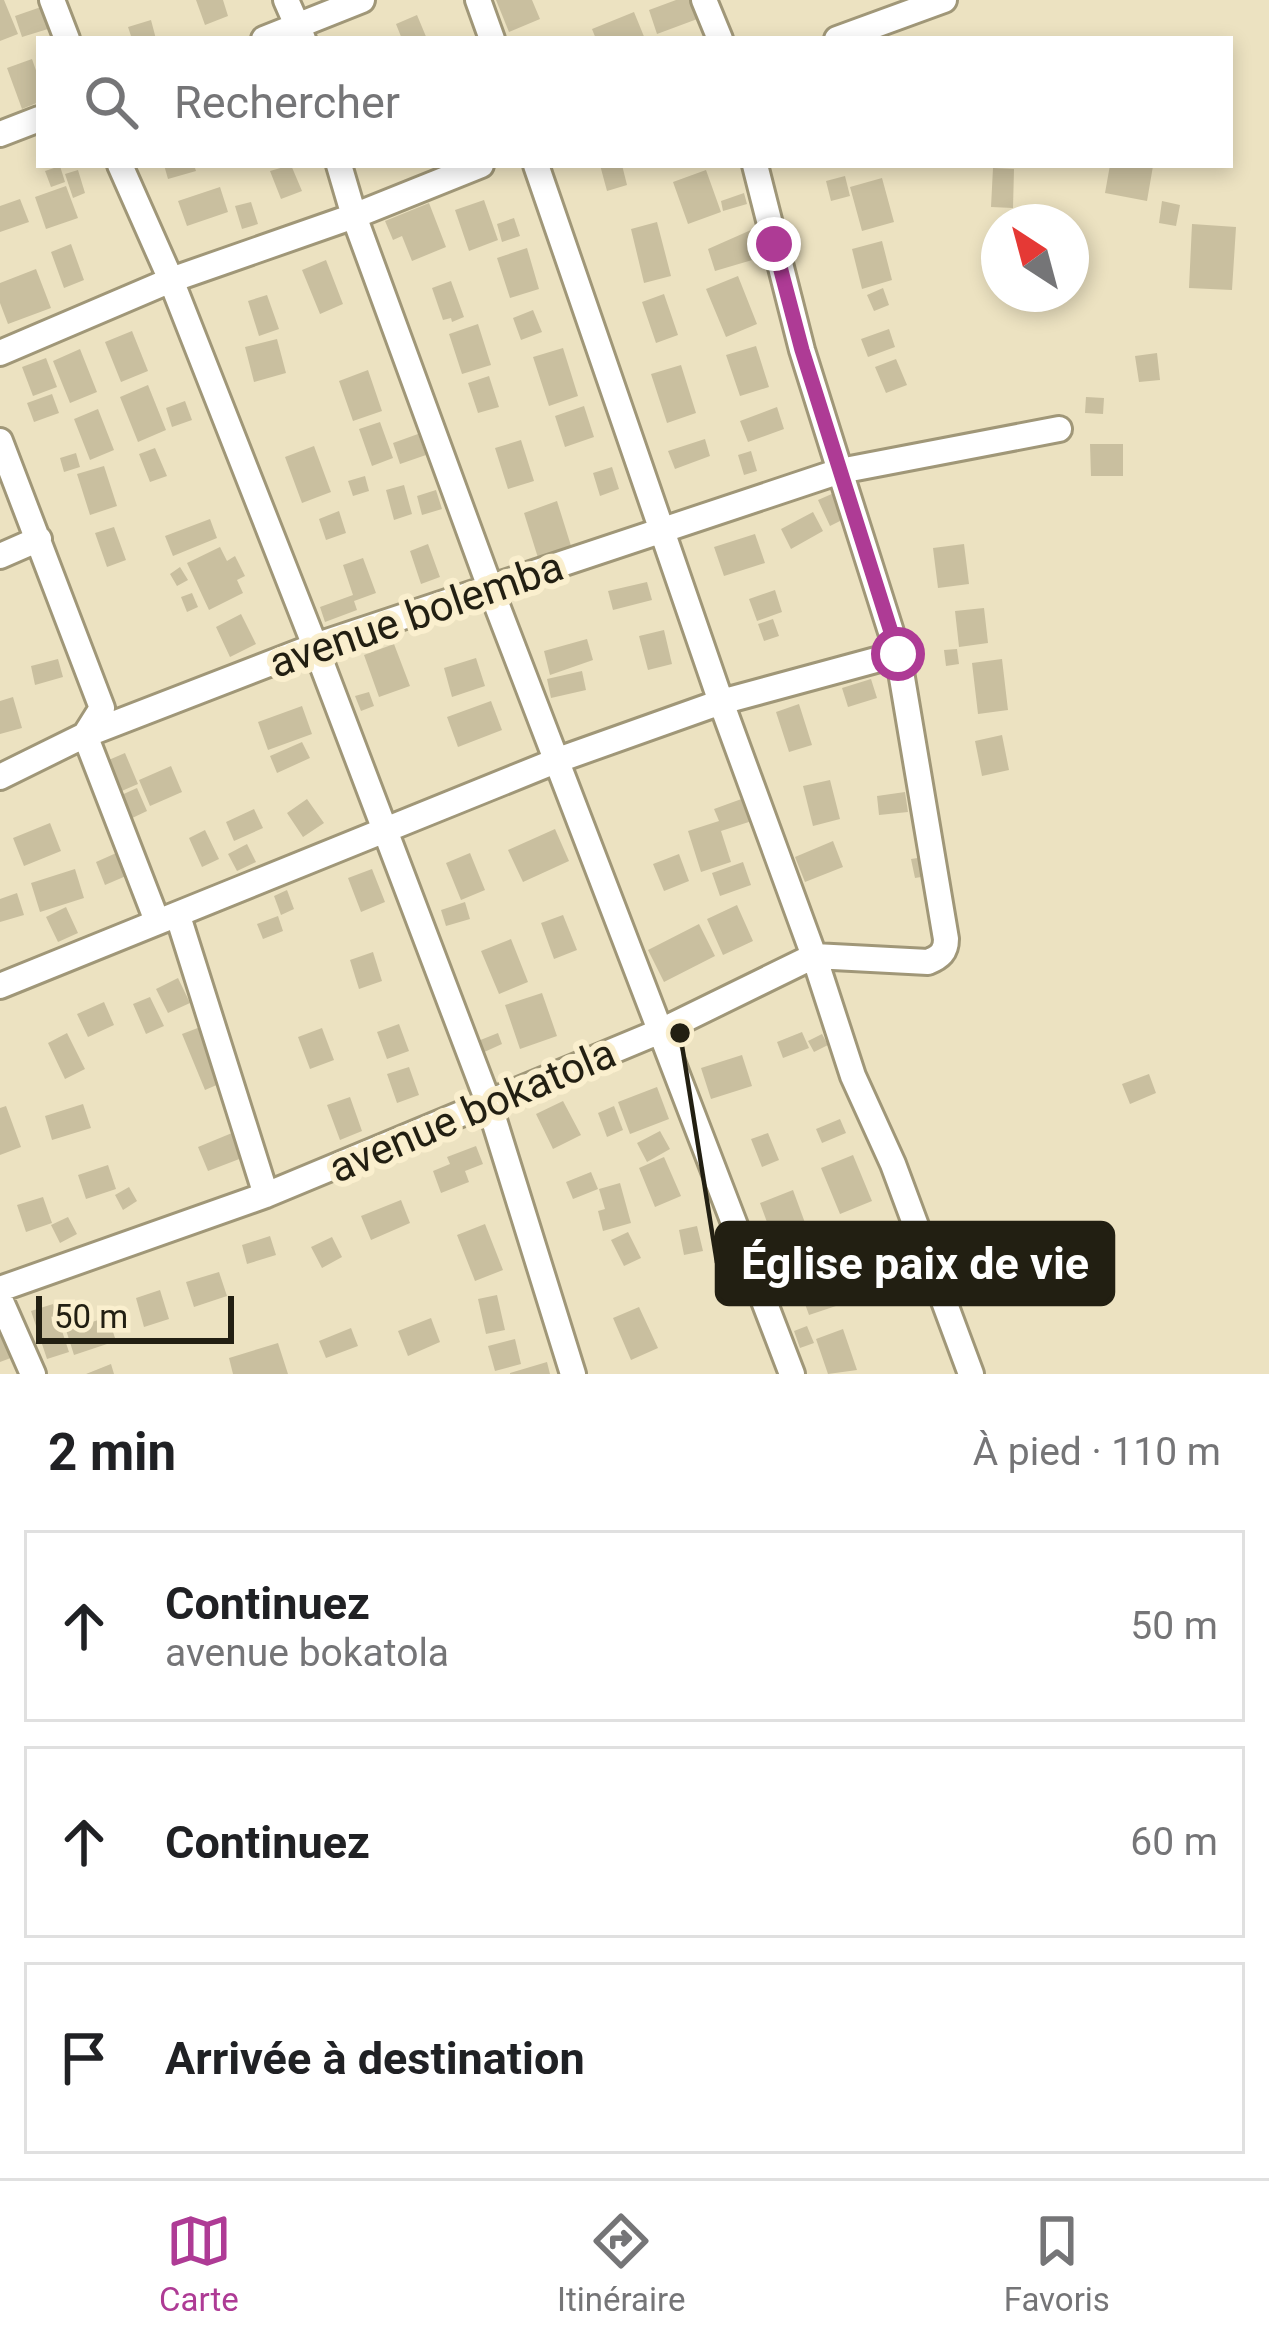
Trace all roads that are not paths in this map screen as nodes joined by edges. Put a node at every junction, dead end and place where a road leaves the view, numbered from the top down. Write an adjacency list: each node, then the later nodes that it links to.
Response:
1 (52, 0): 8 (street)
2 (286, 0): 7 (street)
3 (362, 0): 7 (street)
4 (478, 0): 9 (street)
5 (704, 0): 10 (street)
6 (944, 0): 11 (street)
7 (301, 33)
8 (66, 36)
9 (491, 36)
10 (719, 36)
11 (845, 36)
12 (36, 120): 13 (street)
13 (0, 134)
14 (121, 168): 20 (street)
15 (340, 168): 19 (street)
16 (474, 168): 19 (street)
17 (537, 168): 25 (street)
18 (756, 168): 24 (street, avenue bokatola)
19 (355, 216): 20 (street); 28 (street)
20 (171, 280): 21 (street); 29 (street)
21 (0, 353)
22 (1059, 429): 24 (street)
23 (0, 441): 26 (street)
24 (840, 471): 25 (street, avenue bolemba); 30 (street, avenue bokatola)
25 (661, 529): 28 (street, avenue bolemba); 31 (street)
26 (39, 539): 27 (street); 32 (street)
27 (0, 556)
28 (491, 590): 29 (street, avenue bolemba); 33 (street)
29 (315, 646): 32 (street, avenue bolemba); 35 (street)
30 (898, 654): 31 (street); 37 (street, avenue bokatola)
31 (721, 702): 33 (street); 37 (street)
32 (85, 735): 34 (street, avenue bolemba); 36 (street)
33 (558, 760): 35 (street); 39 (street)
34 (0, 777)
35 (382, 828): 36 (street); 40 (street)
36 (167, 919): 38 (street); 41 (street)
37 (814, 956): 39 (street, avenue bokatola); 47 (street)
38 (0, 986)
39 (663, 1030): 40 (street, avenue bokatola); 46 (street)
40 (489, 1104): 41 (street, avenue bokatola); 45 (street)
41 (266, 1195): 42 (street, avenue bokatola)
42 (0, 1289)
43 (0, 1299): 44 (street)
44 (33, 1374)
45 (573, 1374)
46 (792, 1374)
47 (971, 1374)

